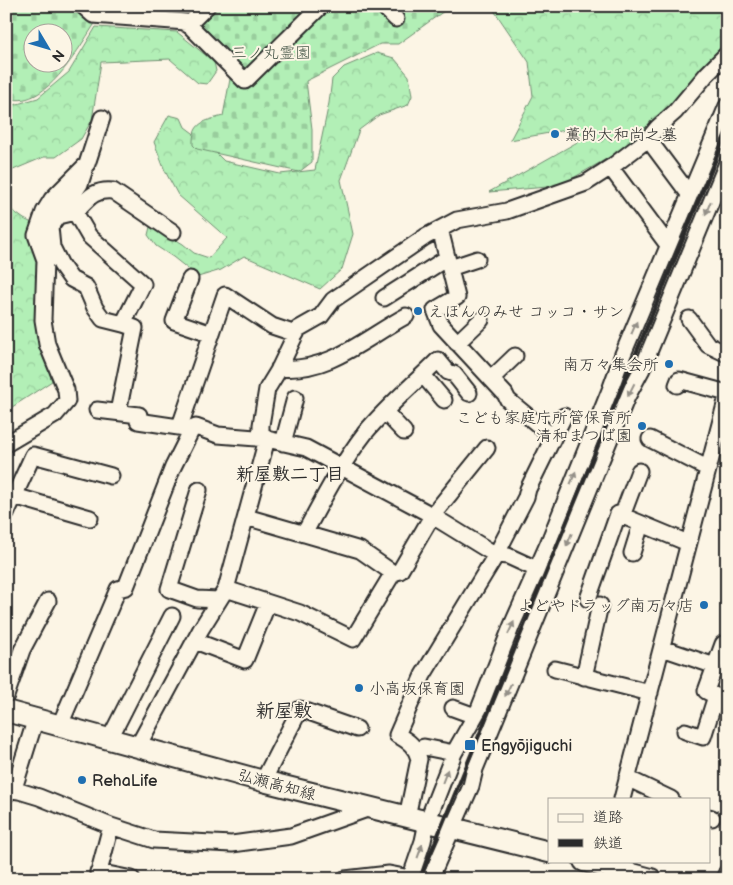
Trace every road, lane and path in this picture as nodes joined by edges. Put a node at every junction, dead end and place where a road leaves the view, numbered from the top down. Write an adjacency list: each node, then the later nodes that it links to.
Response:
1 (83, 6): 6 (street)
2 (207, 6): 6 (street)
3 (321, 6): 6 (street)
4 (383, 6): 5 (street)
5 (396, 20)
6 (188, 24)
7 (727, 54): 10 (street)
8 (727, 106): 14 (street)
9 (102, 118): 12 (street)
10 (648, 140): 13 (street); 14 (street)
11 (727, 163): 72 (street, one-way to 72)
12 (87, 164): 16 (street); 52 (street)
13 (610, 168): 17 (street); 19 (street)
14 (689, 194): 19 (street)
15 (75, 212): 16 (street); 18 (street); 27 (street)
16 (58, 216): 27 (street)
17 (440, 229): 21 (street); 29 (street)
18 (173, 232)
19 (668, 246): 70 (street, one-way to 19)
20 (477, 259): 21 (street)
21 (448, 263): 23 (street); 30 (street)
22 (190, 279): 28 (street)
23 (384, 298)
24 (406, 316): 33 (street)
25 (689, 319): 31 (street)
26 (481, 320): 30 (street)
27 (123, 324): 43 (street)
28 (212, 334): 29 (street); 46 (street)
29 (296, 334): 33 (street)
30 (457, 343): 35 (street)
31 (727, 354)
32 (515, 356): 35 (street)
33 (279, 368): 49 (street)
34 (423, 375): 37 (street); 41 (street); 44 (street)
35 (491, 379): 48 (street)
36 (677, 385): 38 (street)
37 (469, 393)
38 (727, 393)
39 (727, 397): 55 (street)
40 (295, 398): 51 (street)
41 (444, 400)
42 (97, 410): 43 (street)
43 (118, 412): 46 (street)
44 (384, 412): 47 (street); 54 (street)
45 (564, 416): 48 (street)
46 (186, 428): 49 (street); 89 (street)
47 (404, 432)
48 (553, 437): 69 (street)
49 (266, 439): 51 (street); 61 (street)
50 (650, 440): 55 (street)
51 (283, 443): 54 (street)
52 (6, 444)
53 (487, 448): 62 (street)
54 (342, 467): 62 (street); 66 (street)
55 (707, 468): 67 (street)
56 (639, 471): 63 (street)
57 (111, 476): 59 (street)
58 (199, 490): 73 (street)
59 (14, 496): 60 (street); 64 (street)
60 (6, 514)
61 (246, 516): 66 (street); 73 (street)
62 (432, 516): 69 (street); 71 (street)
63 (622, 516): 65 (street); 82 (street)
64 (90, 518)
65 (641, 524): 67 (street); 68 (street)
66 (304, 534): 71 (street)
67 (688, 543): 79 (street)
68 (632, 552)
69 (496, 555): 70 (street); 94 (street)
70 (536, 569): 72 (street); 87 (street, one-way to 70)
71 (393, 573): 75 (street)
72 (554, 578): 105 (street, one-way to 105)
73 (222, 595): 75 (street); 77 (street)
74 (48, 601): 84 (street)
75 (268, 603): 77 (street)
76 (172, 616): 92 (street)
77 (195, 641): 93 (street)
78 (727, 645): 80 (street)
79 (662, 648): 80 (street); 83 (street)
80 (715, 666): 91 (street)
81 (555, 669): 82 (street)
82 (584, 677): 83 (street)
83 (650, 693): 96 (street)
84 (6, 696)
85 (453, 708): 87 (street)
86 (6, 711): 88 (main road, 弘瀬高知線)
87 (475, 716): 95 (street)
88 (36, 718): 89 (main road, 弘瀬高知線); 98 (street)
89 (60, 724): 92 (main road, 弘瀬高知線)
90 (357, 729): 97 (street)
91 (685, 731)
92 (110, 738): 93 (main road, 弘瀬高知線)
93 (138, 746): 97 (main road, 弘瀬高知線)
94 (416, 750): 95 (street); 102 (street)
95 (454, 753): 103 (street, one-way to 95)
96 (627, 778): 99 (street); 100 (street)
97 (263, 781): 101 (main road, 弘瀬高知線)
98 (8, 791): 104 (street)
99 (622, 798)
100 (669, 798)
101 (370, 808): 102 (main road, 弘瀬高知線); 104 (street)
102 (407, 817): 103 (main road, 弘瀬高知線)
103 (427, 822): 105 (main road, 弘瀬高知線); 110 (street, one-way to 103)
104 (111, 826): 109 (street)
105 (452, 828): 106 (main road, 弘瀬高知線); 113 (street)
106 (548, 852)
107 (596, 867): 114 (main road)
108 (727, 872): 115 (street)
109 (97, 875): 111 (street)
110 (410, 878): 112 (street)
111 (132, 879)
112 (345, 879)
113 (430, 879)
114 (651, 879)
115 (724, 879)

